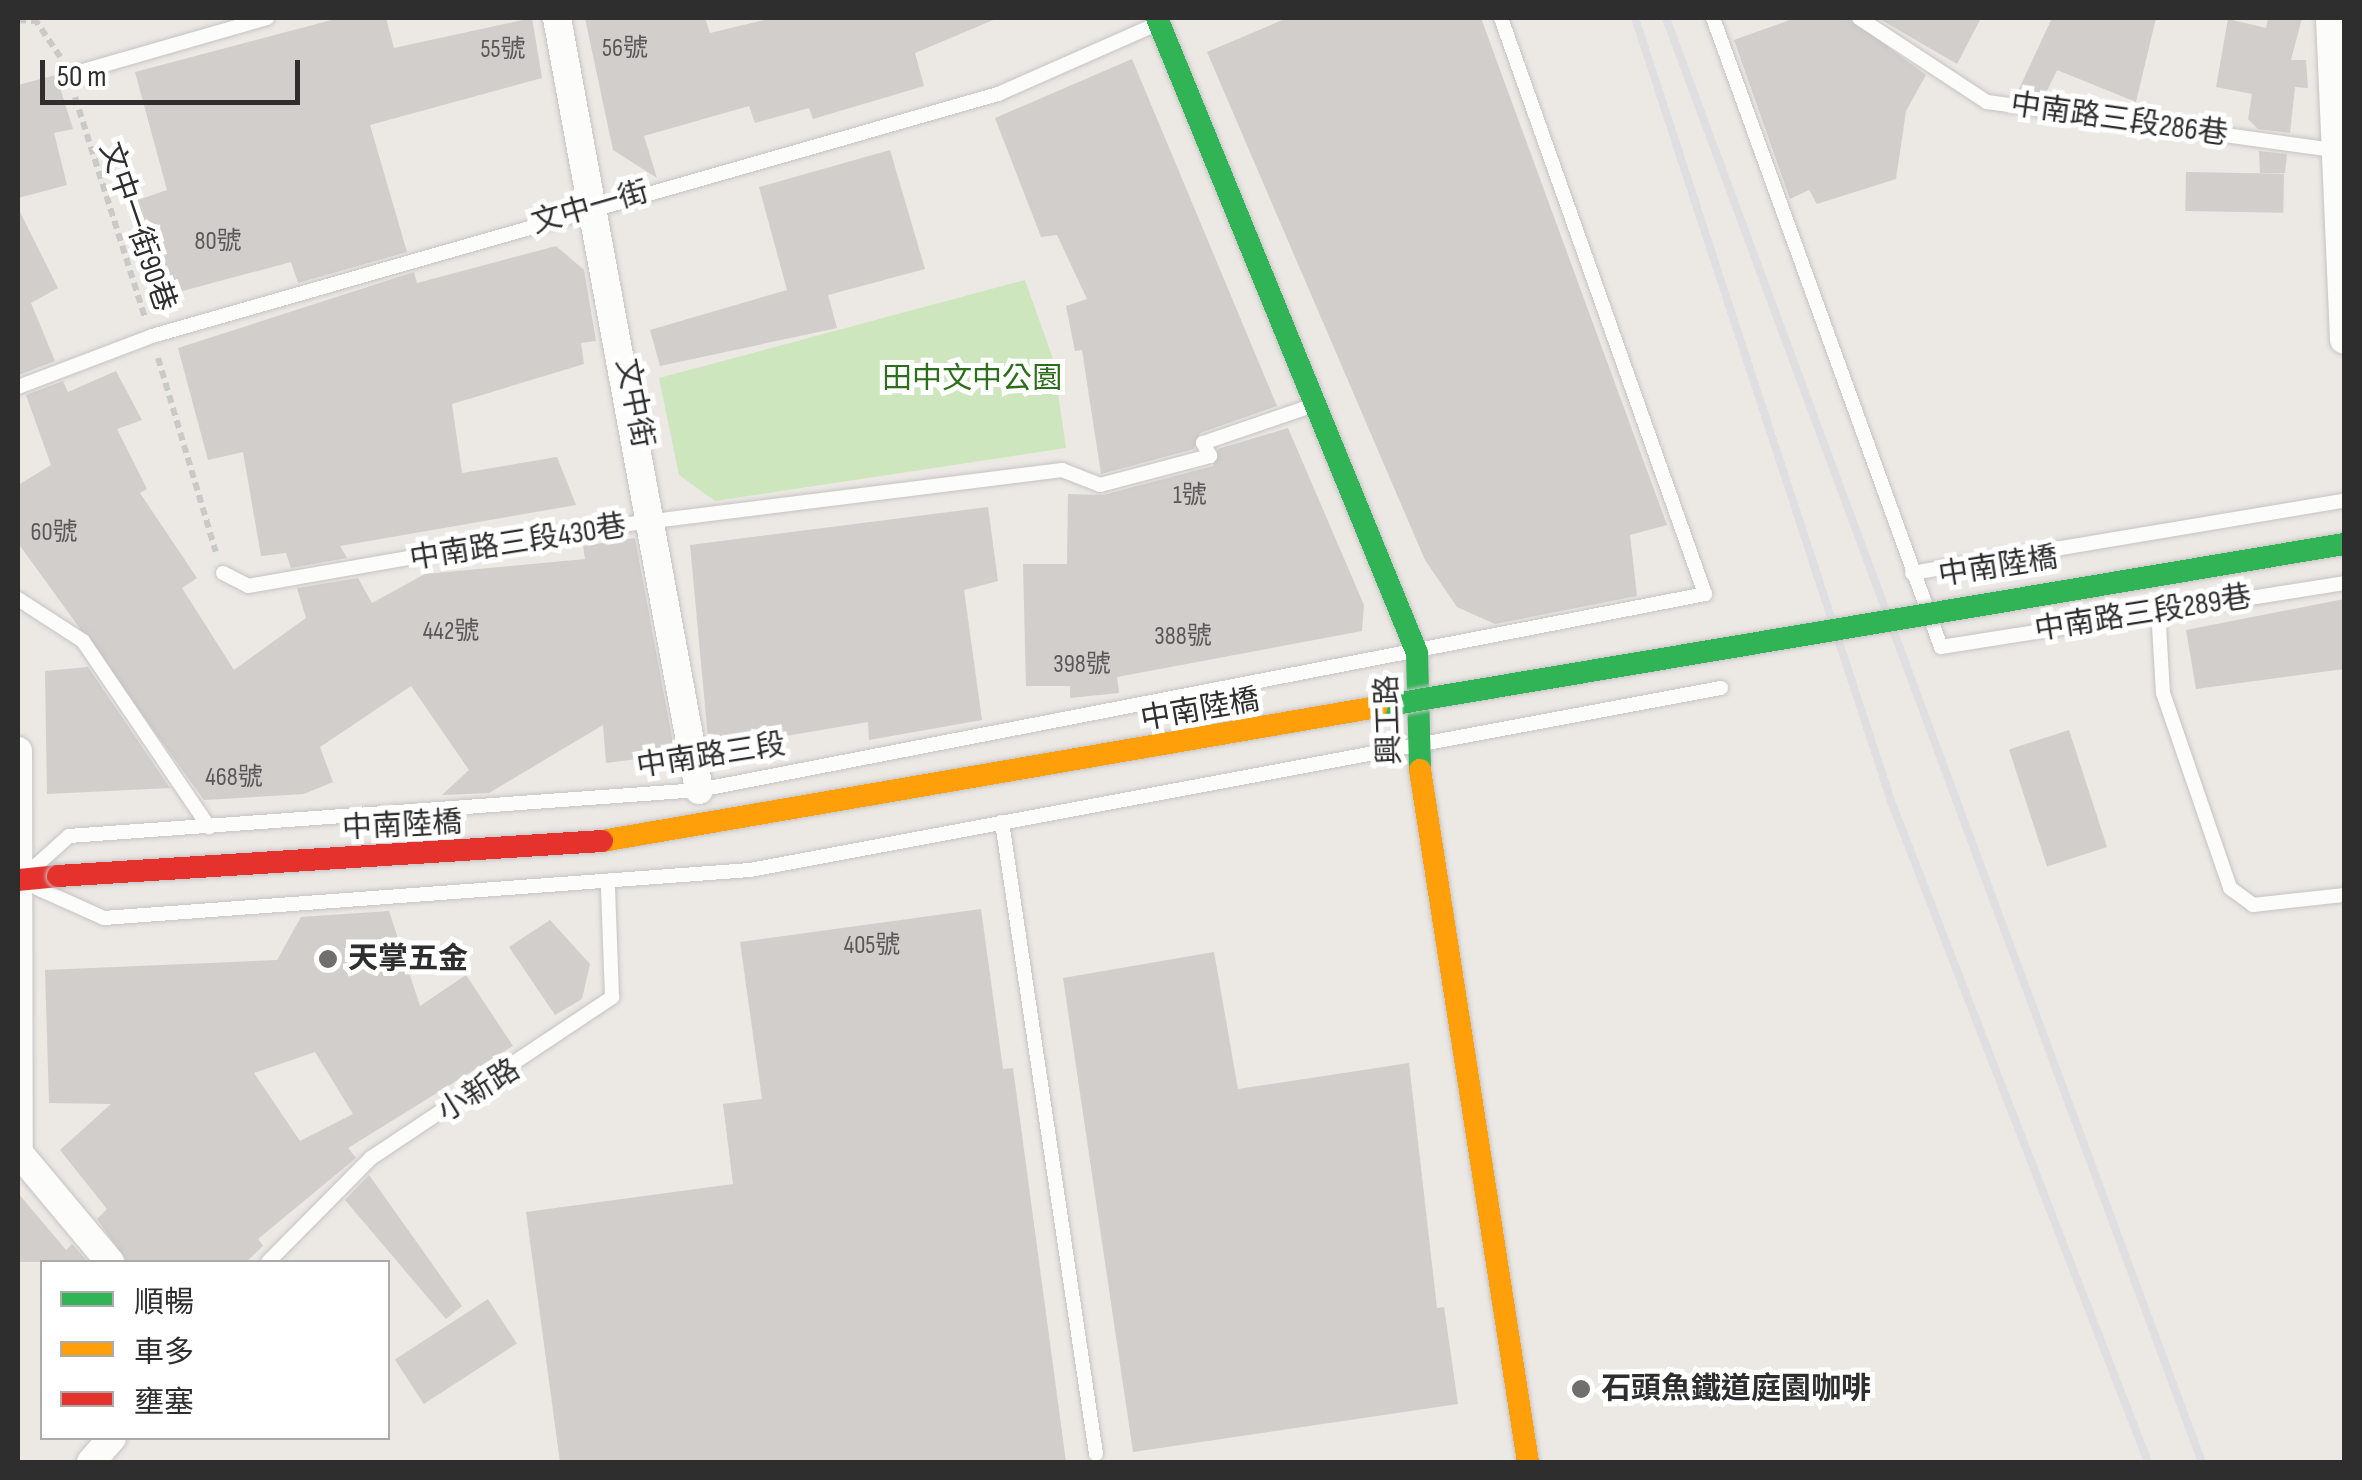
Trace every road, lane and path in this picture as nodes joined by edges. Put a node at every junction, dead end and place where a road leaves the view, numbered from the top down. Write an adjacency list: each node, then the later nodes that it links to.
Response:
1 (267, 18): 10 (lane)
2 (557, 18): 12 (street, 文中街)
3 (1501, 18): 25 (lane, 中南路三段)
4 (1713, 18): 21 (lane)
5 (1859, 18): 11 (lane, 中南路三段286巷)
6 (2330, 18): 11 (street)
7 (34, 19): 8 (path); 10 (path)
8 (18, 20)
9 (1158, 20): 12 (lane, 文中一街); 16 (main road, 興工路)
10 (72, 74): 13 (path, 文中一街90巷)
11 (2340, 151): 14 (street)
12 (597, 206): 13 (lane, 文中一街); 18 (street, 文中街)
13 (152, 336): 15 (lane, 文中一街); 20 (path)
14 (2344, 340)
15 (18, 387)
16 (1318, 404): 18 (lane, 中南路三段430巷); 25 (main road, 興工路)
17 (2344, 501): 21 (lane)
18 (656, 522): 20 (lane, 中南路三段430巷); 29 (street, 文中街)
19 (2344, 544): 32 (main road, 中南陸橋, bridge)
20 (222, 573)
21 (1912, 573): 24 (lane, 中南路三段289巷)
22 (2344, 583): 24 (lane, 中南路三段289巷)
23 (18, 598): 31 (lane)
24 (2158, 609): 34 (lane)
25 (1417, 652): 27 (main road, 興工路); 29 (lane, 中南路三段)
26 (1720, 688): 27 (lane)
27 (1416, 742): 30 (lane); 40 (main road, 興工路)
28 (18, 751): 32 (street)
29 (699, 790): 31 (lane, 中南路三段)
30 (1002, 822): 33 (lane); 38 (lane)
31 (209, 826): 32 (lane, 中南路三段)
32 (19, 880): 33 (lane); 35 (street)
33 (608, 886): 36 (lane, 小新路)
34 (2344, 894)
35 (108, 1260)
36 (270, 1260)
37 (110, 1440): 39 (street)
38 (1096, 1454)
39 (92, 1462)
40 (1528, 1462)

